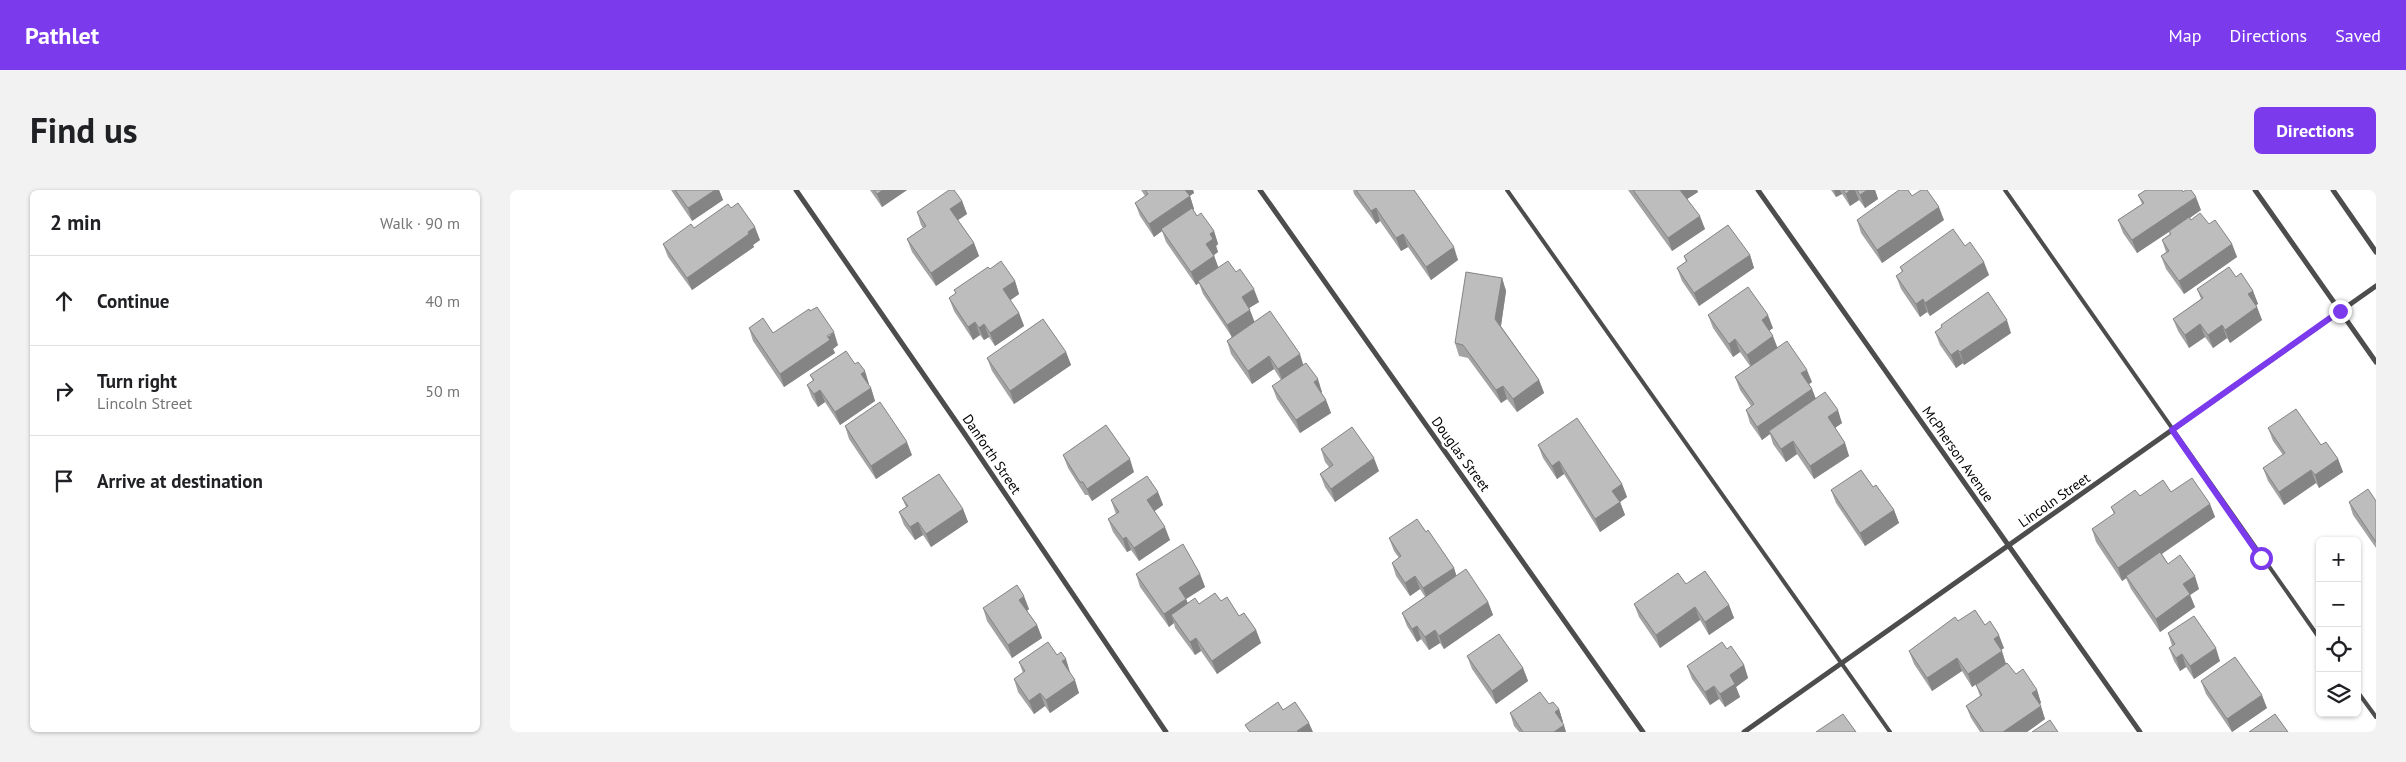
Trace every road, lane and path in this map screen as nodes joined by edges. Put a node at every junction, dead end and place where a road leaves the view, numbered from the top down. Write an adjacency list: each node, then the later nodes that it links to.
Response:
1 (796, 190): 18 (street, Danforth Street)
2 (1260, 190): 19 (street, Douglas Street)
3 (1507, 190): 15 (lane)
4 (1758, 190): 13 (street, McPherson Avenue)
5 (2005, 190): 12 (lane)
6 (2255, 190): 10 (street)
7 (2332, 190): 8 (street)
8 (2376, 252)
9 (2376, 286): 10 (street, Lincoln Street)
10 (2340, 311): 11 (street); 12 (street, Lincoln Street)
11 (2376, 362)
12 (2172, 430): 13 (street, Lincoln Street); 14 (lane)
13 (2009, 545): 15 (street, Lincoln Street); 22 (street, McPherson Avenue)
14 (2316, 633)
15 (1841, 664): 20 (street, Lincoln Street); 21 (lane)
16 (2361, 696): 17 (lane)
17 (2376, 717)
18 (1166, 732)
19 (1643, 732)
20 (1744, 732)
21 (1890, 732)
22 (2140, 732)

